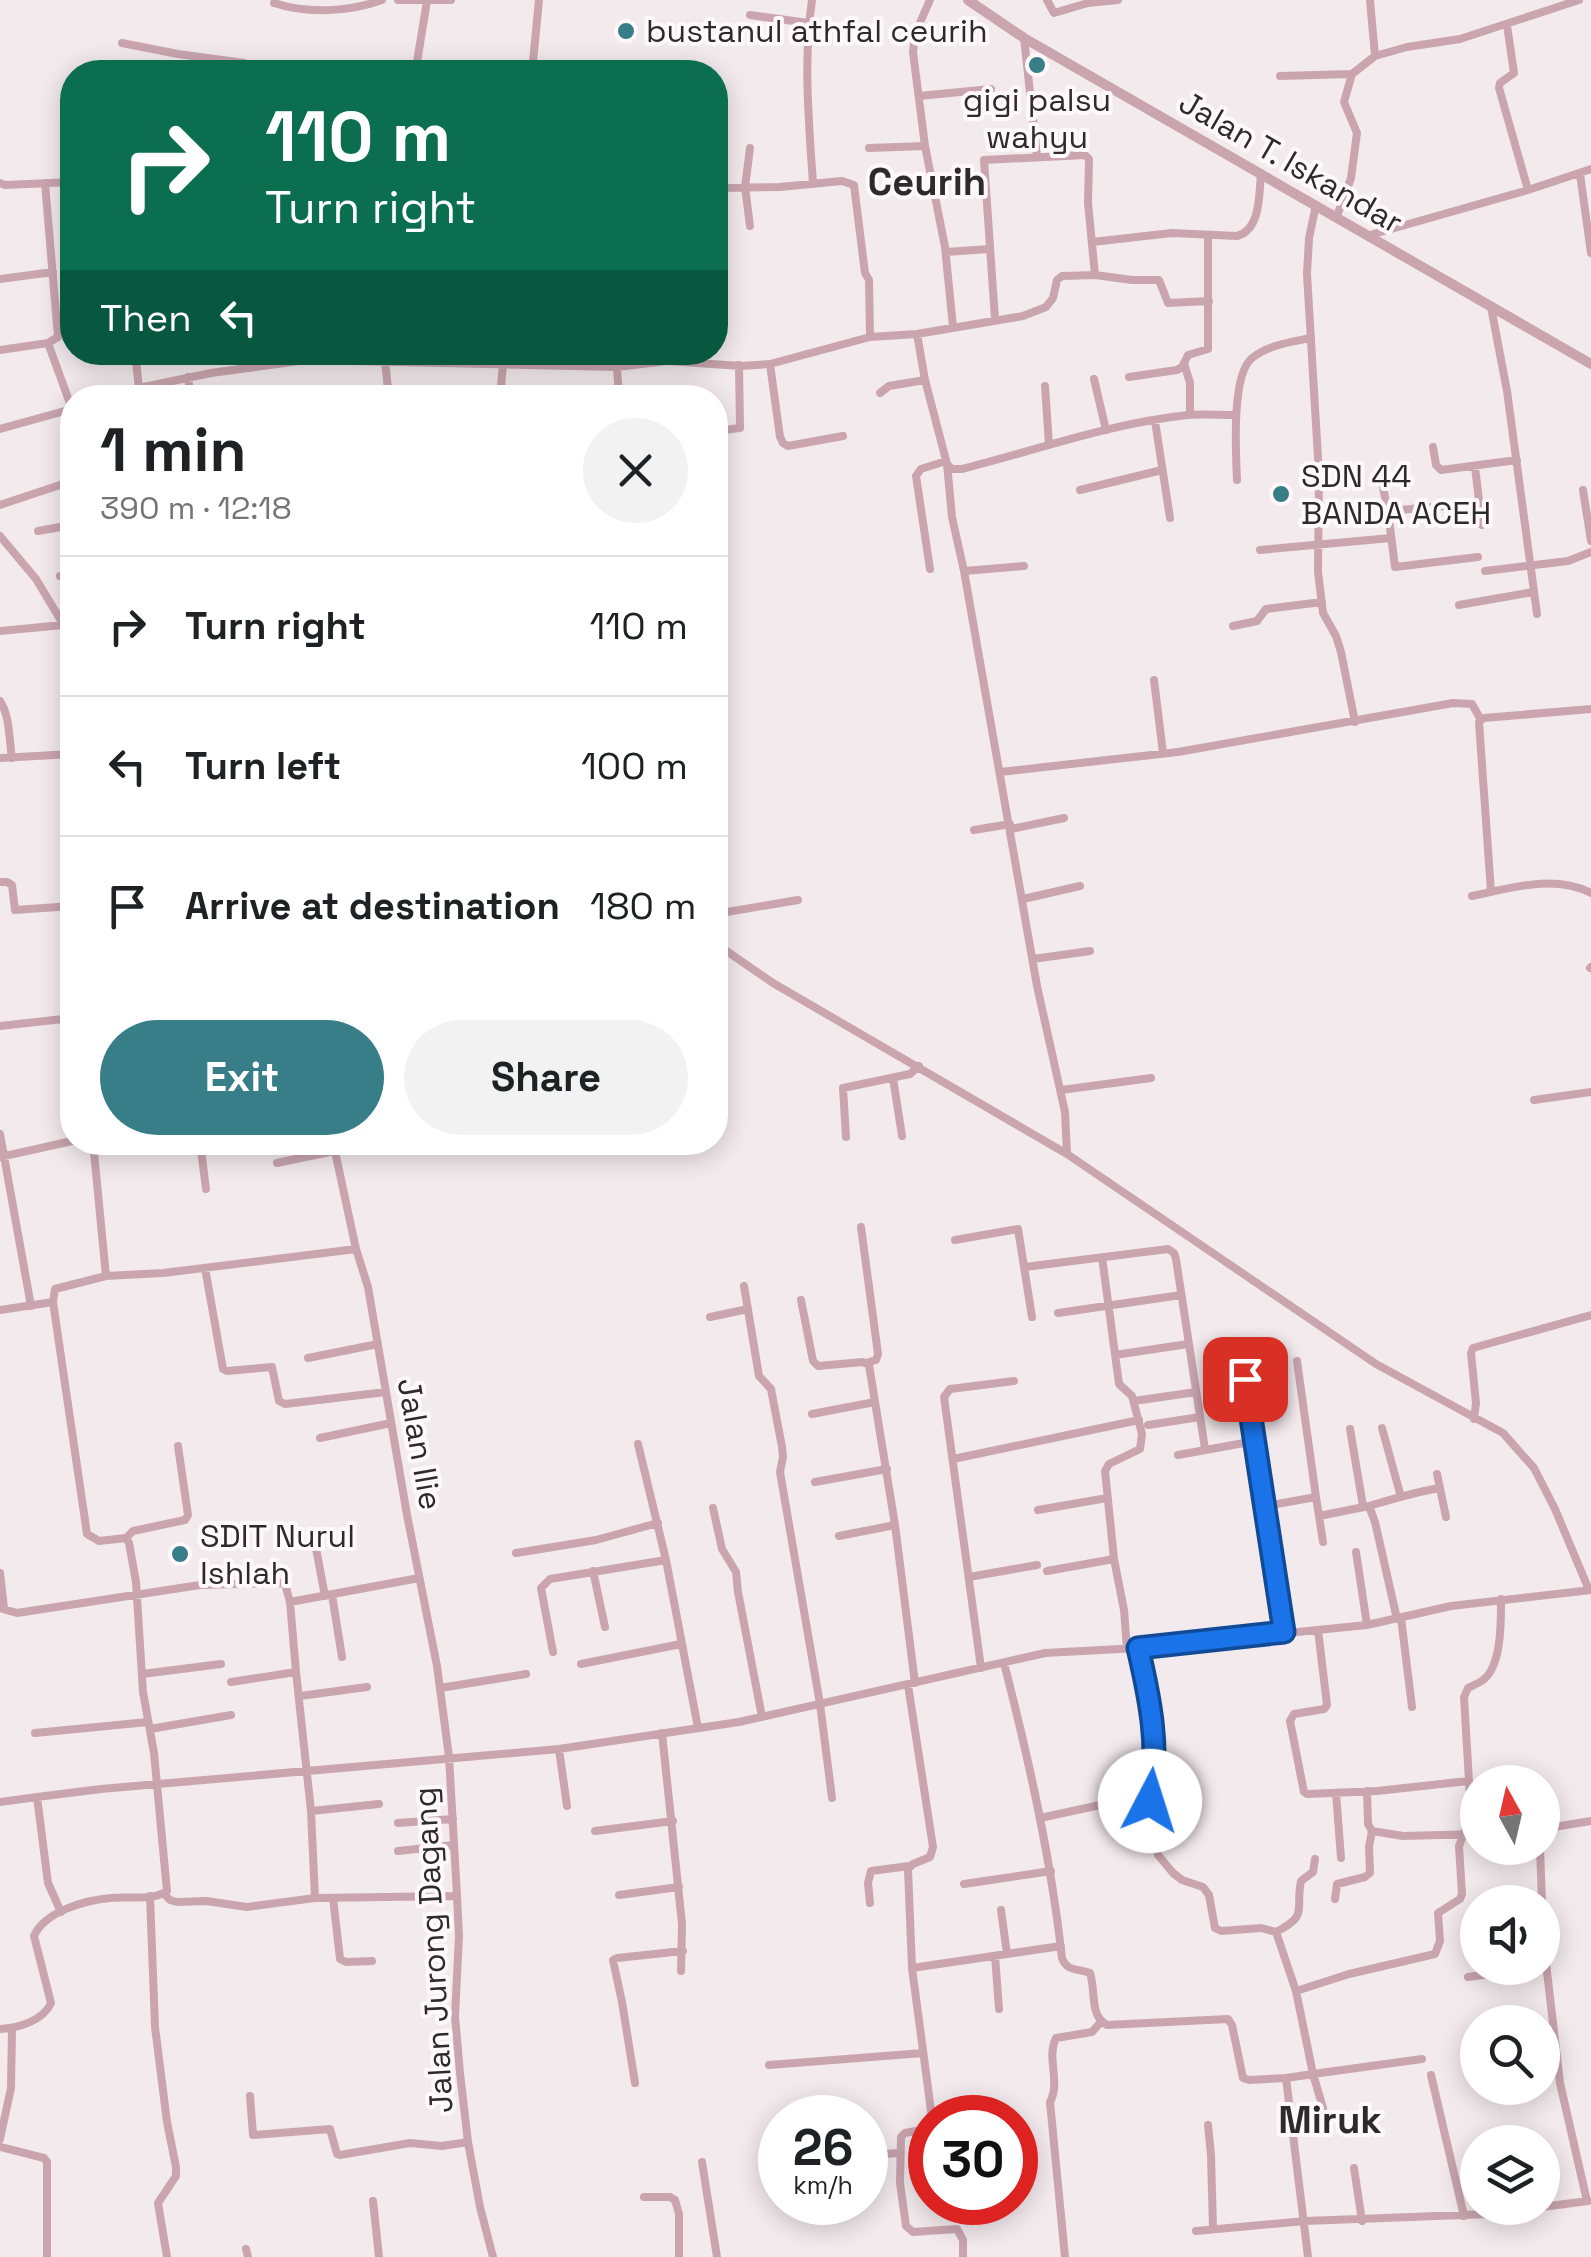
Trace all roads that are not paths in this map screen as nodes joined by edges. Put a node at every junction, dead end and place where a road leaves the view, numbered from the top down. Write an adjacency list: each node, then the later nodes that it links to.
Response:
1 (382, 0): 13 (street)
2 (398, 0): 12 (street)
3 (451, 0): 12 (street)
4 (538, 0): 22 (street)
5 (812, 0): 15 (street)
6 (930, 0): 26 (street)
7 (968, 0): 17 (street, Jalan T. Iskandar)
8 (1048, 0): 9 (street)
9 (1118, 0)
10 (1370, 0): 19 (street)
11 (1578, 0): 16 (street)
12 (426, 1): 21 (street)
13 (274, 3)
14 (750, 14): 15 (street)
15 (808, 23): 37 (street)
16 (1508, 25): 19 (street); 40 (street)
17 (1024, 38): 30 (street); 32 (street, Jalan T. Iskandar)
18 (122, 43): 20 (street)
19 (1374, 56): 23 (street)
20 (222, 60)
21 (417, 60)
22 (533, 60)
23 (1352, 74): 24 (street); 42 (street)
24 (1280, 76)
25 (991, 89): 26 (street)
26 (919, 96): 27 (street)
27 (925, 146): 29 (street); 48 (street)
28 (750, 148): 38 (street)
29 (868, 148)
30 (1037, 156): 46 (street); 47 (street)
31 (1591, 169): 33 (street)
32 (1260, 174): 41 (street, Jalan T. Iskandar); 44 (street)
33 (1580, 174): 40 (street); 49 (street)
34 (60, 182): 36 (street)
35 (0, 183): 36 (street)
36 (45, 183): 50 (street)
37 (813, 184): 38 (street); 58 (street)
38 (746, 186): 39 (street); 43 (street)
39 (728, 187)
40 (1528, 190): 45 (street)
41 (1316, 205): 42 (street, Jalan T. Iskandar); 59 (street)
42 (1336, 216): 45 (street, Jalan T. Iskandar)
43 (750, 226)
44 (1208, 235): 46 (street); 53 (street)
45 (1370, 235): 54 (street, Jalan T. Iskandar)
46 (1092, 242): 51 (street)
47 (989, 249): 48 (street); 55 (street)
48 (946, 252): 56 (street)
49 (1591, 253)
50 (54, 272): 52 (street); 60 (street)
51 (1095, 275): 53 (street); 55 (street)
52 (0, 279)
53 (1209, 301): 62 (street)
54 (1491, 308): 65 (street, Jalan T. Iskandar); 93 (street)
55 (995, 319): 56 (street)
56 (953, 327): 57 (street)
57 (917, 334): 58 (street); 75 (street)
58 (870, 337): 64 (street)
59 (1311, 338): 85 (street); 112 (street)
60 (48, 342): 61 (street); 76 (street)
61 (0, 350)
62 (1184, 363): 72 (street); 84 (street)
63 (728, 364): 69 (street)
64 (770, 364): 69 (street); 90 (street)
65 (1591, 364)
66 (273, 365): 73 (street)
67 (489, 365): 70 (street)
68 (634, 365): 71 (street)
69 (739, 365): 88 (street)
70 (503, 366): 71 (street); 79 (street)
71 (617, 367): 80 (street)
72 (1129, 376)
73 (188, 378): 77 (street); 78 (street)
74 (1094, 378): 89 (street)
75 (925, 380): 82 (street); 94 (street)
76 (63, 385)
77 (154, 385)
78 (189, 385)
79 (501, 385)
80 (619, 385)
81 (1045, 386): 91 (street)
82 (880, 393)
83 (60, 412): 87 (street)
84 (1190, 415): 85 (street); 86 (street)
85 (1235, 415): 98 (street)
86 (1155, 421): 89 (street); 96 (street)
87 (0, 429)
88 (728, 429)
89 (1106, 430): 91 (street)
90 (843, 436)
91 (1049, 445): 94 (street)
92 (1433, 447): 95 (street)
93 (1516, 460): 95 (street); 117 (street)
94 (947, 463): 118 (street); 119 (street)
95 (1475, 467): 106 (street)
96 (1162, 470): 100 (street); 105 (street)
97 (1382, 478): 104 (street)
98 (1236, 480)
99 (60, 485): 102 (street)
100 (1080, 490)
101 (1583, 490): 111 (street)
102 (0, 504)
103 (1445, 506): 104 (street)
104 (1388, 511): 110 (street)
105 (1170, 518)
106 (1482, 526)
107 (60, 527): 108 (street)
108 (38, 532)
109 (1, 538): 125 (street)
110 (1392, 538): 112 (street); 115 (street)
111 (1591, 541)
112 (1318, 544): 113 (street); 122 (street)
113 (1260, 550)
114 (1591, 552): 117 (street)
115 (1478, 557)
116 (1024, 566): 119 (street)
117 (1530, 566): 120 (street); 121 (street)
118 (930, 568)
119 (964, 571): 138 (street)
120 (1485, 571)
121 (1533, 592): 123 (street); 124 (street)
122 (1322, 602): 126 (street); 133 (street)
123 (1460, 605)
124 (1537, 614)
125 (60, 617)
126 (1234, 626)
127 (0, 631): 128 (street)
128 (60, 631)
129 (1154, 680): 134 (street)
130 (0, 701): 137 (street)
131 (1591, 710): 132 (street)
132 (1481, 720): 133 (street); 144 (street)
133 (1355, 722): 134 (street)
134 (1163, 754): 138 (street)
135 (60, 755): 137 (street)
136 (0, 758): 137 (street)
137 (12, 758)
138 (1000, 772): 140 (street)
139 (1064, 818): 140 (street)
140 (1010, 827): 141 (street); 147 (street)
141 (974, 830)
142 (0, 882): 149 (street)
143 (1080, 886): 147 (street)
144 (1492, 892): 145 (street); 146 (street)
145 (1591, 893)
146 (1472, 896)
147 (1023, 899): 153 (street)
148 (798, 900): 150 (street)
149 (60, 907)
150 (728, 912)
151 (1090, 951): 153 (street)
152 (728, 952): 156 (street)
153 (1033, 960): 159 (street)
154 (60, 1019): 155 (street)
155 (0, 1026)
156 (919, 1066): 157 (street); 166 (street)
157 (893, 1078): 163 (street); 164 (street)
158 (1152, 1078): 159 (street)
159 (1060, 1090): 166 (street)
160 (1591, 1092): 161 (street)
161 (1534, 1100)
162 (0, 1134): 171 (street)
163 (902, 1136)
164 (846, 1137)
165 (60, 1144): 171 (street)
166 (1067, 1154): 207 (street)
167 (94, 1155): 180 (street)
168 (202, 1155): 173 (street)
169 (306, 1155): 172 (street)
170 (336, 1155): 176 (street, Jalan Ilie)
171 (2, 1157): 186 (street)
172 (277, 1163)
173 (206, 1189)
174 (861, 1227): 198 (street)
175 (955, 1240): 178 (street)
176 (356, 1249): 179 (street); 193 (street, Jalan Ilie)
177 (1102, 1257): 178 (street); 182 (street); 185 (street)
178 (1024, 1266): 192 (street)
179 (205, 1268): 180 (street); 201 (street)
180 (106, 1276): 184 (street)
181 (744, 1286): 187 (street)
182 (1182, 1295): 185 (street); 194 (street)
183 (802, 1300): 198 (street)
184 (53, 1302): 186 (street); 236 (street)
185 (1109, 1305): 189 (street); 195 (street)
186 (30, 1306): 188 (street)
187 (748, 1309): 191 (street); 277 (street)
188 (0, 1310)
189 (1058, 1313)
190 (1591, 1315): 207 (street)
191 (710, 1317)
192 (1032, 1317)
193 (378, 1344): 196 (street); 201 (street, Jalan Ilie)
194 (1188, 1344): 195 (street); 202 (street)
195 (1116, 1355): 203 (street)
196 (308, 1358)
197 (1297, 1361): 224 (street)
198 (866, 1363): 204 (street)
199 (1245, 1379): 214 (street)
200 (1014, 1381): 219 (street)
201 (386, 1392): 209 (street, Jalan Ilie)
202 (1196, 1392): 203 (street); 206 (street)
203 (1134, 1401): 208 (street)
204 (875, 1402): 205 (street); 220 (street)
205 (812, 1414)
206 (1200, 1417): 210 (street); 217 (street)
207 (1474, 1419): 249 (street)
208 (1138, 1420): 219 (street); 225 (street)
209 (391, 1423): 213 (street); 248 (street, Jalan Ilie)
210 (1148, 1425)
211 (1382, 1428): 226 (street)
212 (1350, 1429): 228 (street)
213 (320, 1438)
214 (1255, 1441): 217 (street); 227 (street)
215 (638, 1444): 233 (street)
216 (178, 1446): 236 (street)
217 (1205, 1449): 218 (street)
218 (1178, 1455)
219 (954, 1459): 247 (street)
220 (887, 1469): 222 (street); 234 (street)
221 (1437, 1474): 223 (street)
222 (815, 1482)
223 (1440, 1488): 226 (street); 232 (street)
224 (1316, 1497): 227 (street); 231 (street)
225 (1107, 1498): 230 (street); 241 (street)
226 (1401, 1498): 228 (street)
227 (1266, 1506): 259 (street)
228 (1366, 1506): 231 (street); 255 (street)
229 (713, 1508): 280 (street)
230 (1038, 1510)
231 (1318, 1516): 238 (street)
232 (1446, 1517)
233 (658, 1523): 240 (street); 242 (street)
234 (896, 1525): 235 (street); 273 (street)
235 (839, 1536)
236 (126, 1538): 250 (street)
237 (314, 1538): 251 (street)
238 (1323, 1542)
239 (1356, 1552): 256 (street)
240 (516, 1554)
241 (1114, 1559): 245 (street); 261 (street)
242 (666, 1560): 244 (street); 260 (street)
243 (1036, 1566): 247 (street)
244 (593, 1571): 257 (street); 263 (street)
245 (1047, 1571)
246 (0, 1573): 254 (street)
247 (969, 1576): 268 (street)
248 (418, 1578): 251 (street); 275 (street, Jalan Ilie)
249 (1584, 1591): 252 (street)
250 (136, 1594): 253 (street); 254 (street); 270 (street)
251 (328, 1595): 253 (street); 264 (street)
252 (1501, 1599): 255 (street); 287 (street)
253 (290, 1602): 269 (street)
254 (2, 1608)
255 (1399, 1619): 256 (street); 278 (street)
256 (1367, 1625): 258 (street)
257 (605, 1627)
258 (1318, 1630): 259 (street); 292 (street)
259 (1284, 1632): 262 (street)
260 (682, 1644): 267 (street); 282 (street)
261 (1127, 1648): 262 (street); 265 (street)
262 (1138, 1648): 293 (street)
263 (553, 1652)
264 (342, 1656)
265 (1004, 1662): 268 (street); 301 (street)
266 (221, 1664): 270 (street)
267 (582, 1664)
268 (981, 1668): 273 (street)
269 (296, 1672): 272 (street); 276 (street)
270 (142, 1674): 281 (street)
271 (526, 1674): 275 (street)
272 (231, 1682)
273 (912, 1684): 277 (street); 314 (street)
274 (367, 1687): 276 (street)
275 (440, 1688): 286 (street, Jalan Ilie)
276 (300, 1696): 288 (street)
277 (820, 1704): 280 (street); 295 (street)
278 (1412, 1707)
279 (232, 1716): 281 (street)
280 (762, 1717): 282 (street)
281 (149, 1726): 283 (street); 290 (street)
282 (698, 1728): 284 (street)
283 (36, 1733)
284 (662, 1733): 285 (street); 302 (street)
285 (559, 1749): 286 (street); 298 (street)
286 (449, 1757): 288 (street); 300 (street, Jalan Jurong Dagang)
287 (1467, 1765)
288 (308, 1771): 290 (street); 299 (street)
289 (1460, 1782): 291 (street)
290 (156, 1786): 294 (street); 318 (street)
291 (1366, 1792): 292 (street); 307 (street)
292 (1336, 1793): 311 (street)
293 (1151, 1794): 301 (street); 328 (street)
294 (37, 1797): 296 (street); 327 (street)
295 (832, 1798)
296 (0, 1802)
297 (378, 1804): 299 (street)
298 (567, 1806)
299 (311, 1810): 322 (street)
300 (452, 1818): 304 (street); 309 (street, Jalan Jurong Dagang)
301 (1040, 1818): 315 (street)
302 (673, 1820): 306 (street); 317 (street)
303 (1591, 1821): 305 (street)
304 (398, 1823)
305 (1560, 1827)
306 (595, 1831)
307 (1372, 1831): 308 (street); 324 (street)
308 (1460, 1834)
309 (454, 1845): 310 (street); 321 (street, Jalan Jurong Dagang)
310 (398, 1851)
311 (1341, 1858)
312 (1315, 1859): 328 (street)
313 (1460, 1865): 337 (street)
314 (909, 1866): 325 (street); 334 (street)
315 (1051, 1870): 316 (street); 329 (street)
316 (964, 1884)
317 (679, 1887): 319 (street); 330 (street)
318 (164, 1894): 320 (street); 322 (street)
319 (619, 1895)
320 (150, 1896): 327 (street); 372 (street)
321 (458, 1896): 323 (street); 355 (street, Jalan Jurong Dagang)
322 (315, 1898): 323 (street)
323 (333, 1898): 333 (street)
324 (1335, 1899)
325 (870, 1903)
326 (1001, 1910): 331 (street)
327 (60, 1912): 341 (street)
328 (1276, 1932): 337 (street)
329 (1061, 1946): 331 (street); 339 (street)
330 (683, 1951): 335 (street); 348 (street)
331 (1006, 1954): 332 (street)
332 (995, 1956): 334 (street); 338 (street)
333 (372, 1961)
334 (912, 1968): 342 (street)
335 (680, 1972)
336 (1547, 1985): 364 (street)
337 (1296, 1992): 345 (street)
338 (999, 2009)
339 (1100, 2022): 347 (street); 378 (street)
340 (0, 2028): 341 (street)
341 (12, 2028): 354 (street)
342 (923, 2053): 344 (street); 349 (street)
343 (1422, 2059): 345 (street)
344 (769, 2065)
345 (1313, 2074): 347 (street); 352 (street)
346 (1430, 2075): 362 (street)
347 (1286, 2078): 352 (street)
348 (634, 2084)
349 (929, 2095)
350 (250, 2096): 355 (street)
351 (1208, 2125): 369 (street)
352 (1292, 2130): 368 (street)
353 (908, 2132): 358 (street)
354 (0, 2139)
355 (468, 2142): 374 (street, Jalan Jurong Dagang)
356 (0, 2147): 371 (street)
357 (888, 2153): 358 (street)
358 (900, 2153): 377 (street)
359 (702, 2162): 376 (street)
360 (1354, 2168): 367 (street)
361 (644, 2197): 375 (street)
362 (1460, 2199)
363 (373, 2201): 373 (street)
364 (1589, 2201): 365 (street)
365 (1560, 2205)
366 (1460, 2216): 367 (street)
367 (1362, 2221): 368 (street)
368 (1305, 2222): 369 (street); 379 (street)
369 (1213, 2230): 370 (street)
370 (1196, 2231)
371 (47, 2257)
372 (167, 2257)
373 (378, 2257)
374 (493, 2257)
375 (678, 2257)
376 (717, 2257)
377 (963, 2257)
378 (1065, 2257)
379 (1308, 2257)

